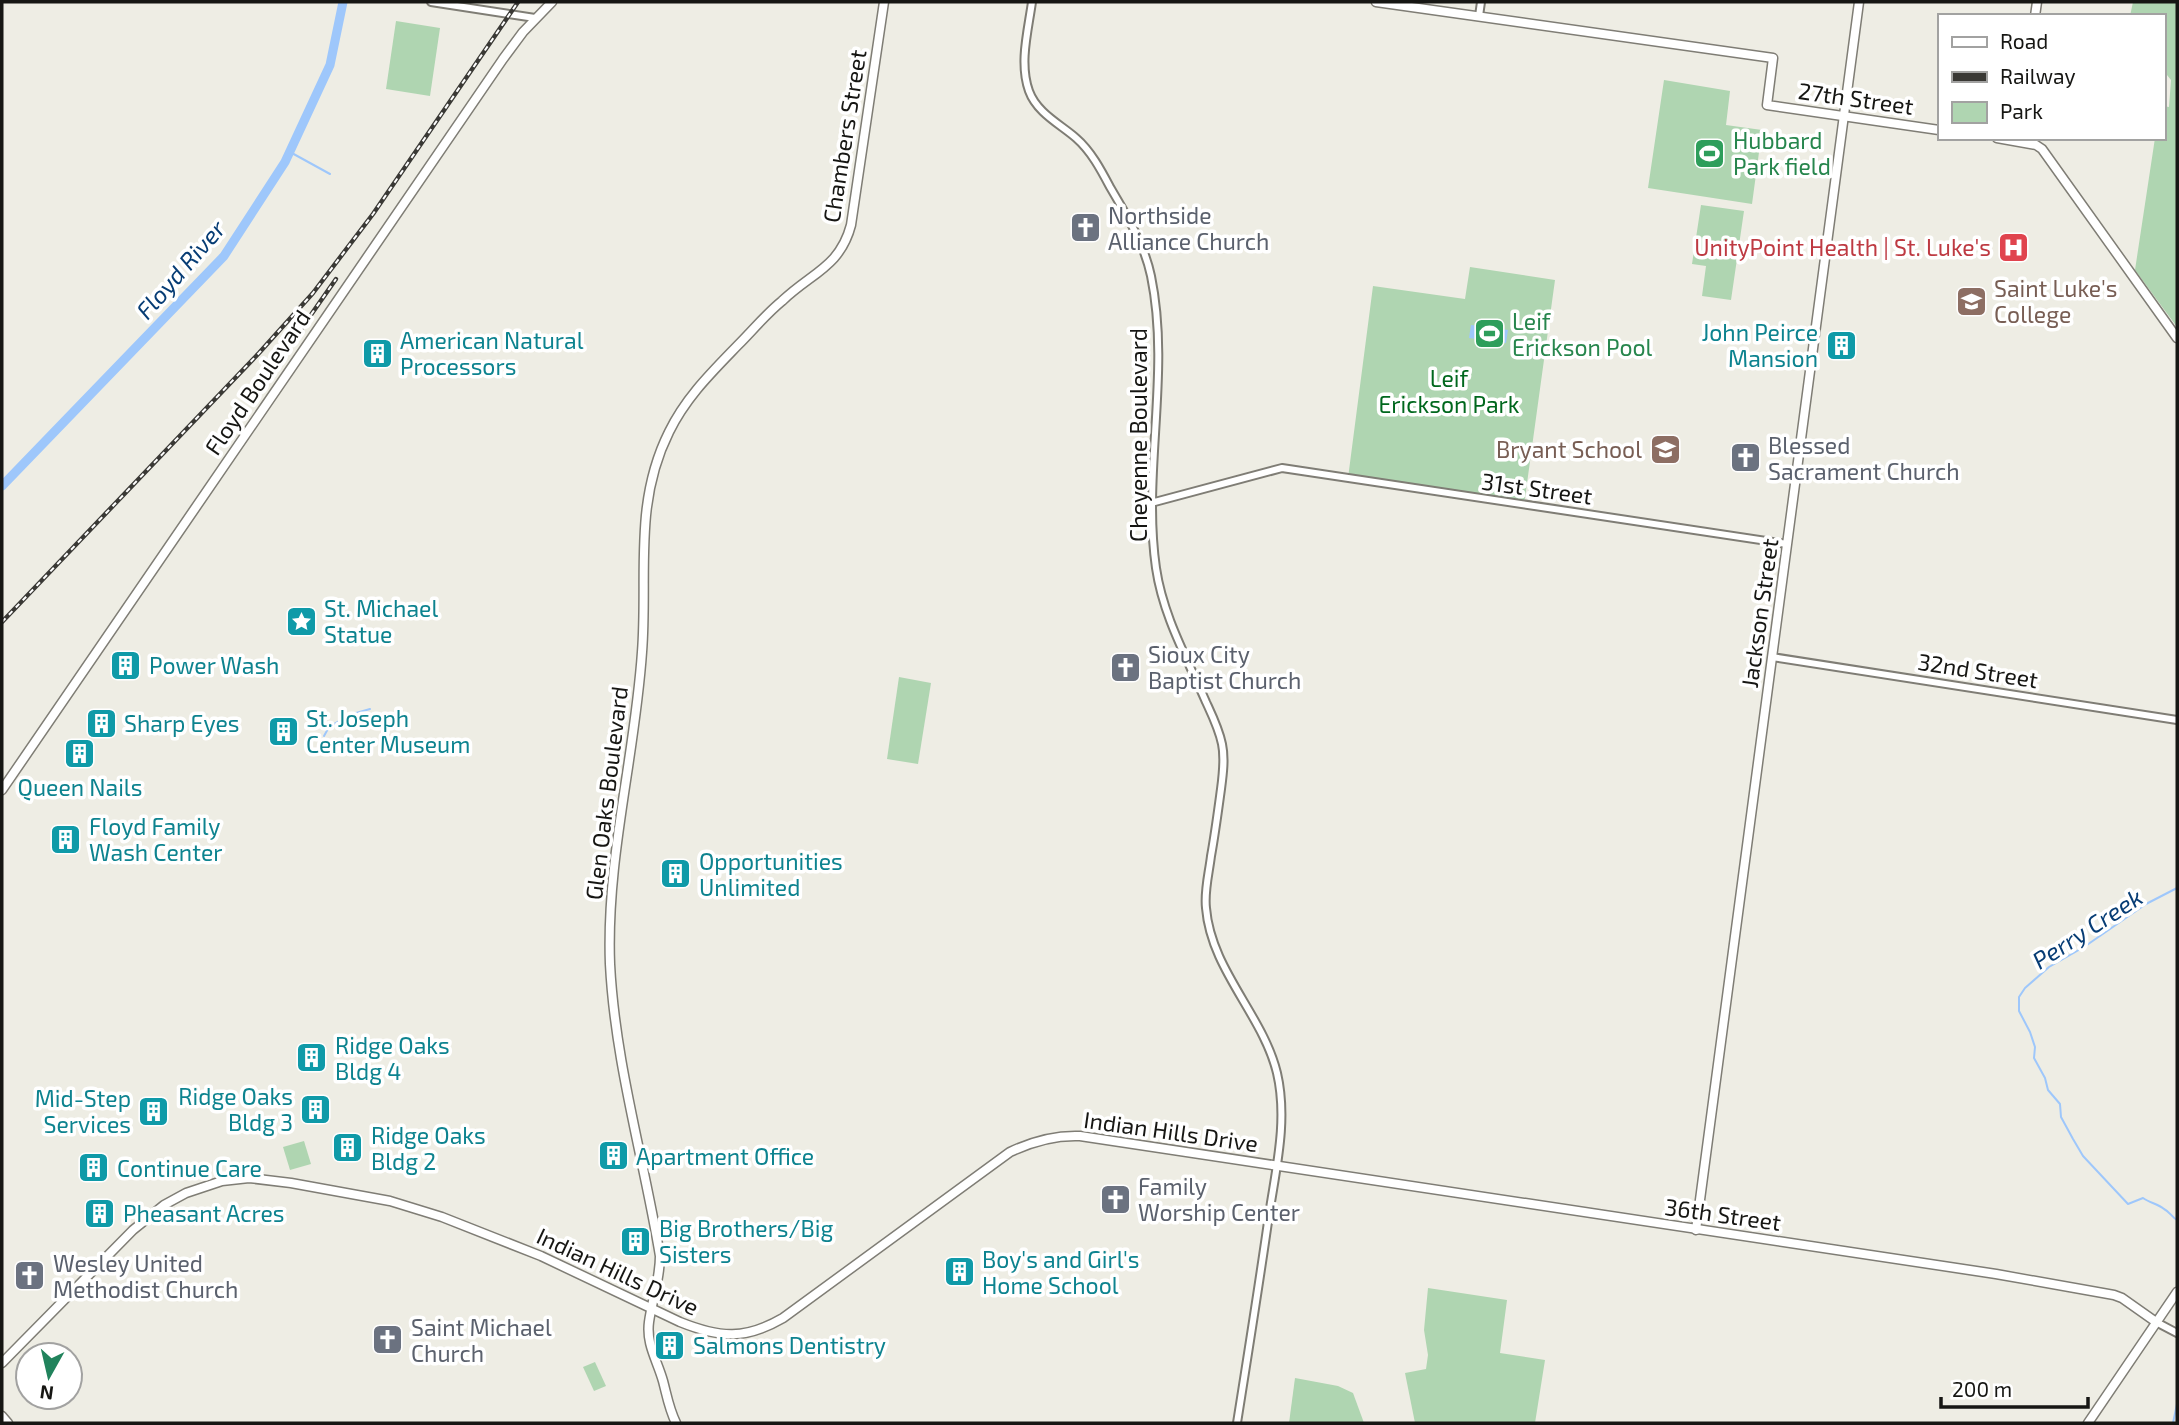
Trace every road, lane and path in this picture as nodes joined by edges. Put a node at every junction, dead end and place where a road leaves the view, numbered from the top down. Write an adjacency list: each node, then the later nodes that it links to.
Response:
1 (431, 2): 9 (street)
2 (552, 2): 9 (main road, Floyd Boulevard)
3 (884, 2): 13 (main road, Chambers Street)
4 (1032, 2): 15 (street, Cheyenne Boulevard)
5 (1376, 2): 8 (main road, 27th Street)
6 (1481, 2): 8 (street)
7 (1859, 2): 10 (main road, Jackson Street)
8 (1479, 16): 10 (main road, 27th Street)
9 (535, 18): 19 (main road, Floyd Boulevard)
10 (1842, 116): 11 (main road, 27th Street); 16 (main road, Jackson Street)
11 (1938, 130)
12 (2018, 140): 14 (main road)
13 (825, 267): 23 (main road, Glen Oaks Boulevard)
14 (2177, 338)
15 (1151, 503): 16 (street, 31st Street); 20 (street, Cheyenne Boulevard)
16 (1787, 544): 17 (main road, Jackson Street)
17 (1772, 657): 18 (street, 32nd Street); 21 (main road, Jackson Street)
18 (2177, 720)
19 (2, 790)
20 (1276, 1165): 21 (main road, 36th Street); 23 (main road, Indian Hills Drive); 30 (street, Cheyenne Boulevard)
21 (1696, 1230): 24 (main road, 36th Street)
22 (2177, 1292): 24 (main road)
23 (651, 1310): 26 (main road, Indian Hills Drive); 29 (main road, Glen Oaks Boulevard)
24 (2156, 1322): 25 (street); 31 (main road)
25 (2177, 1333)
26 (2, 1363)
27 (2, 1416): 28 (main road)
28 (8, 1423)
29 (676, 1423)
30 (1237, 1423)
31 (2088, 1423)

